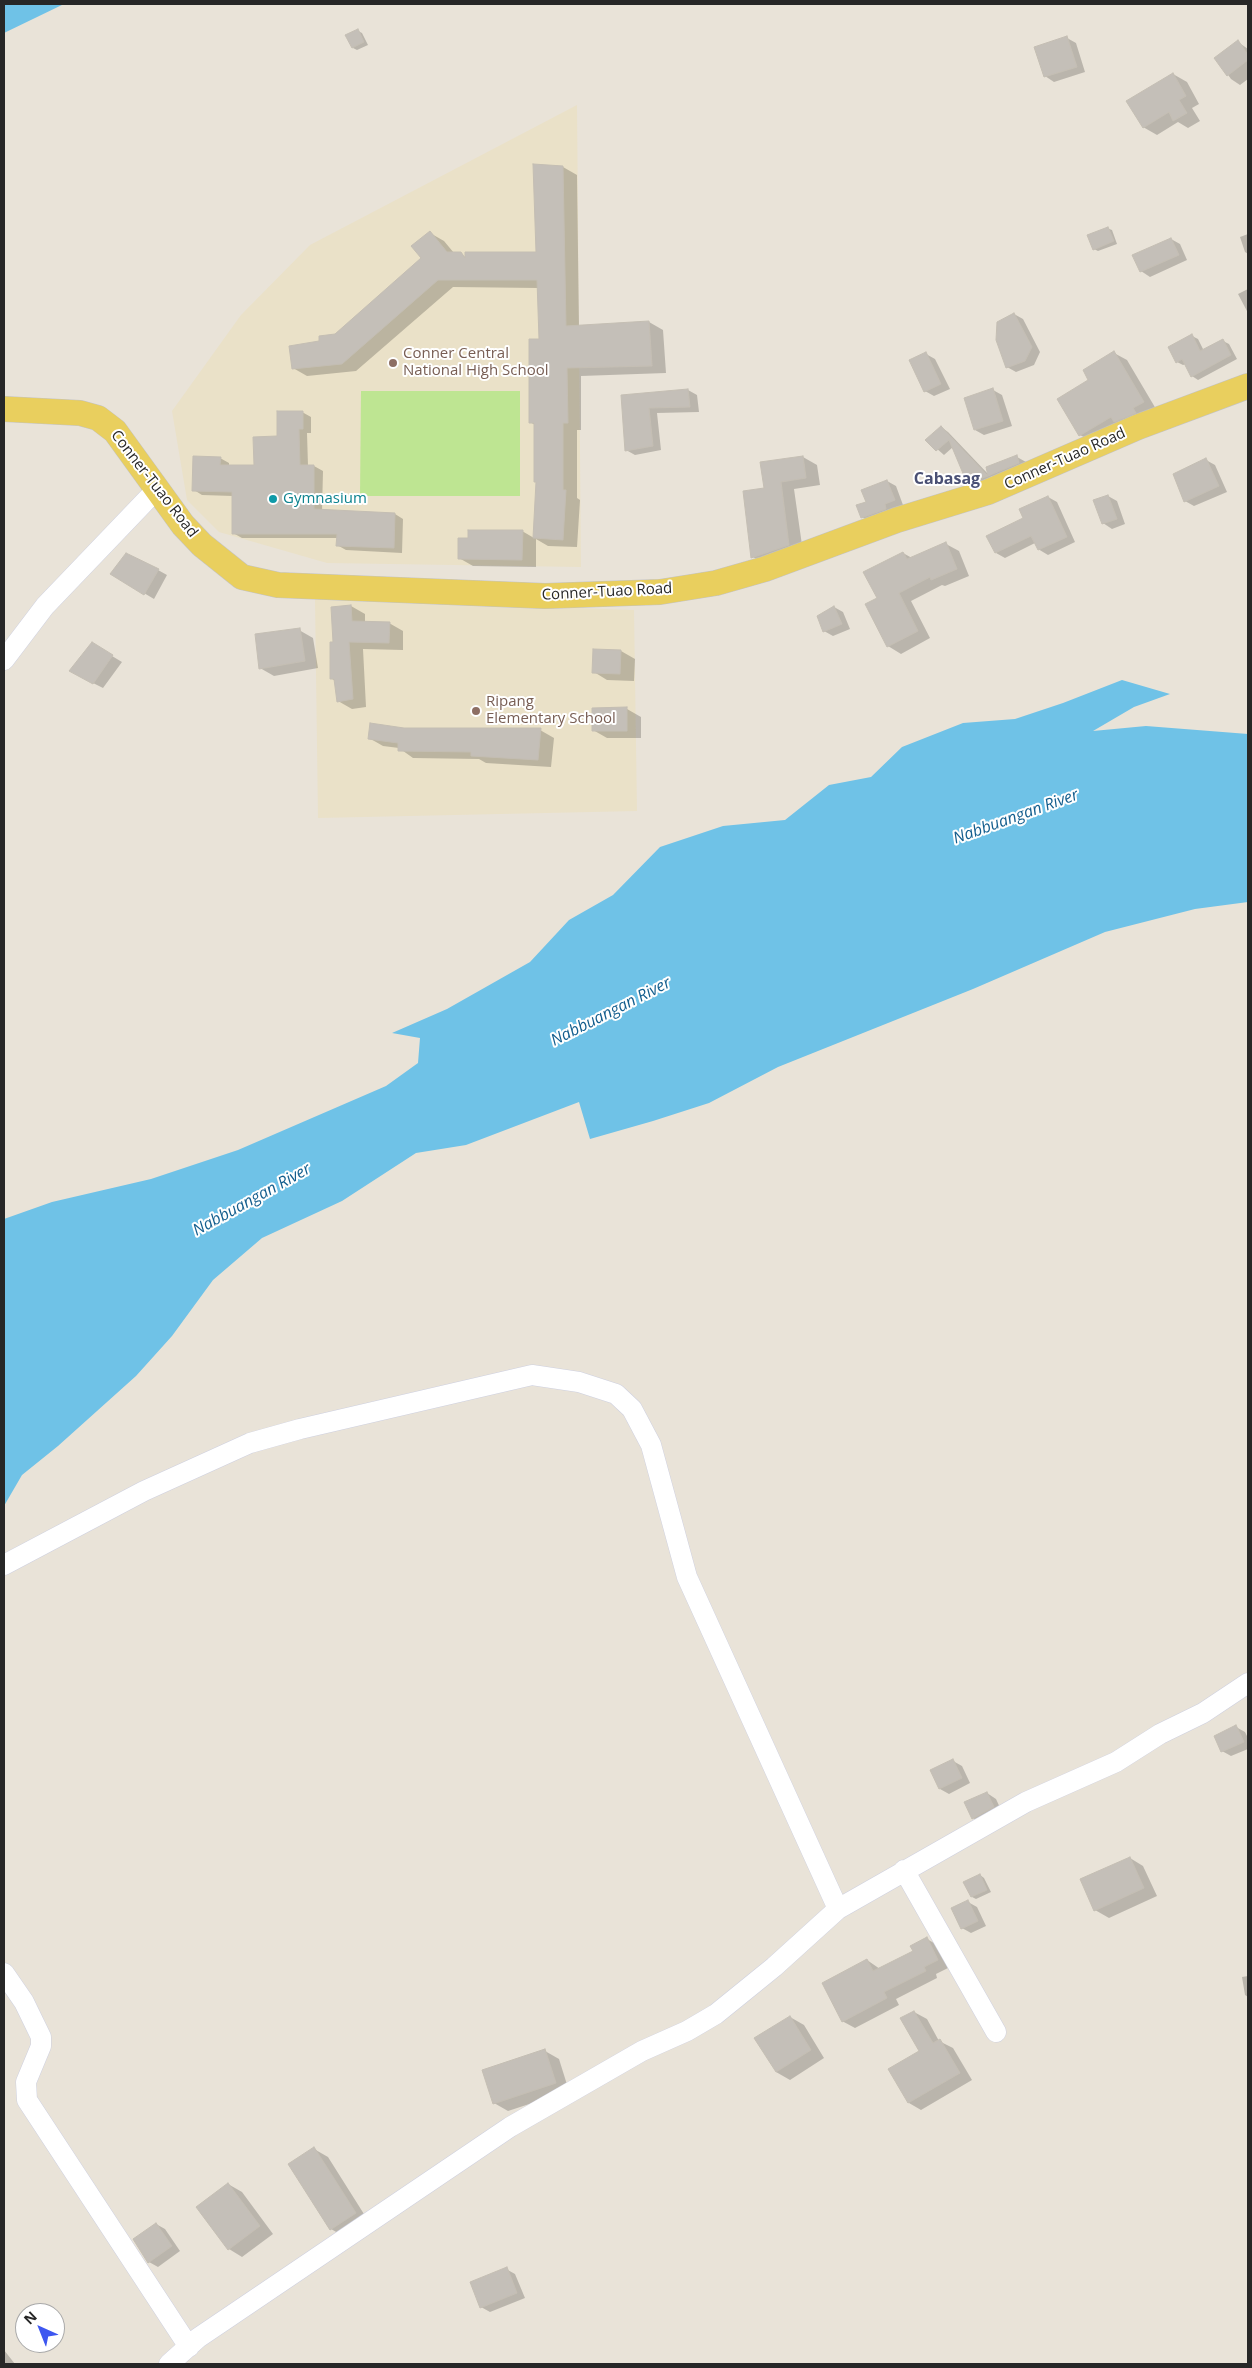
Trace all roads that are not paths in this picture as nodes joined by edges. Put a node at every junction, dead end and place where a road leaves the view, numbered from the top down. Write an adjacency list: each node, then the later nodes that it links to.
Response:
1 (1248, 386): 3 (main road, Conner-Tuao Road)
2 (4, 408): 3 (main road, Conner-Tuao Road)
3 (157, 490): 4 (street)
4 (4, 660)
5 (4, 1565): 8 (street)
6 (1248, 1683): 7 (street)
7 (904, 1870): 8 (street); 10 (street)
8 (838, 1908): 11 (street)
9 (4, 1973): 11 (street)
10 (996, 2032)
11 (189, 2346): 12 (street)
12 (169, 2364)

